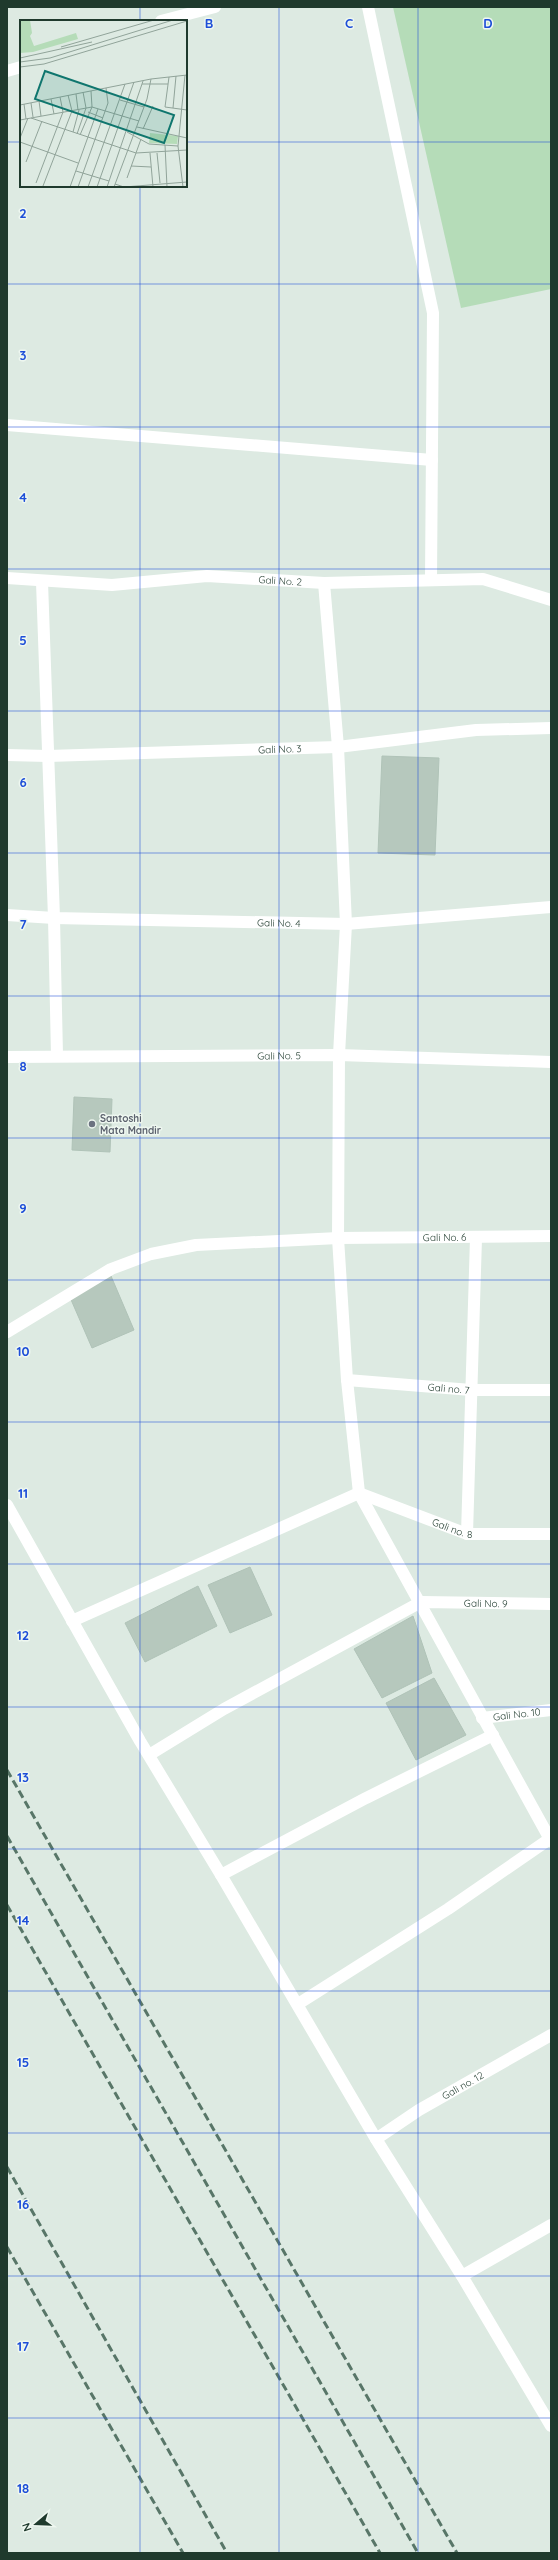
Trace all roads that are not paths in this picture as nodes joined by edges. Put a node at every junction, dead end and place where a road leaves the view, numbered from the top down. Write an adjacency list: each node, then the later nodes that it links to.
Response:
1 (215, 7): 3 (street)
2 (368, 7): 7 (street)
3 (166, 20)
4 (20, 66): 5 (street)
5 (7, 71)
6 (7, 425): 7 (street)
7 (432, 460): 9 (street)
8 (7, 578): 10 (street, Gali No. 2)
9 (431, 580): 11 (street, Gali No. 2); 12 (street, Gali No. 2)
10 (42, 582): 11 (street, Gali No. 2); 16 (street)
11 (324, 584): 14 (street)
12 (551, 600)
13 (551, 728): 14 (street, Gali No. 3)
14 (338, 747): 16 (street, Gali No. 3); 20 (street)
15 (7, 755): 16 (street, Gali No. 3)
16 (48, 756): 19 (street)
17 (551, 907): 20 (street, Gali No. 4)
18 (7, 915): 19 (street, Gali No. 4)
19 (54, 918): 20 (street, Gali No. 4); 21 (street)
20 (346, 924): 23 (street)
21 (57, 1055): 22 (street, Gali No. 5); 23 (street, Gali No. 5)
22 (7, 1056)
23 (339, 1056): 24 (street, Gali No. 5); 26 (street)
24 (551, 1062)
25 (551, 1236): 27 (street, Gali No. 6)
26 (338, 1238): 27 (street, Gali No. 6); 28 (street, Gali No. 6); 29 (street)
27 (476, 1238): 30 (street)
28 (7, 1332)
29 (347, 1380): 30 (street, Gali no. 7); 32 (street)
30 (471, 1390): 31 (street, Gali no. 7); 34 (street)
31 (551, 1390)
32 (359, 1493): 34 (street, Gali no. 8); 36 (street); 38 (street)
33 (7, 1505): 38 (street)
34 (467, 1534): 35 (street, Gali no. 8)
35 (551, 1534)
36 (420, 1602): 37 (street, Gali No. 9); 40 (street); 42 (street)
37 (551, 1604)
38 (72, 1620): 42 (street)
39 (551, 1710): 40 (street, Gali No. 10)
40 (482, 1718): 41 (street)
41 (493, 1735): 43 (street); 44 (street)
42 (149, 1755): 44 (street)
43 (550, 1839): 45 (street)
44 (221, 1875): 45 (street)
45 (298, 2004): 47 (street)
46 (551, 2035): 47 (street, Gali no. 12)
47 (376, 2139): 49 (street)
48 (551, 2225): 49 (street)
49 (462, 2276): 50 (street)
50 (551, 2426)

